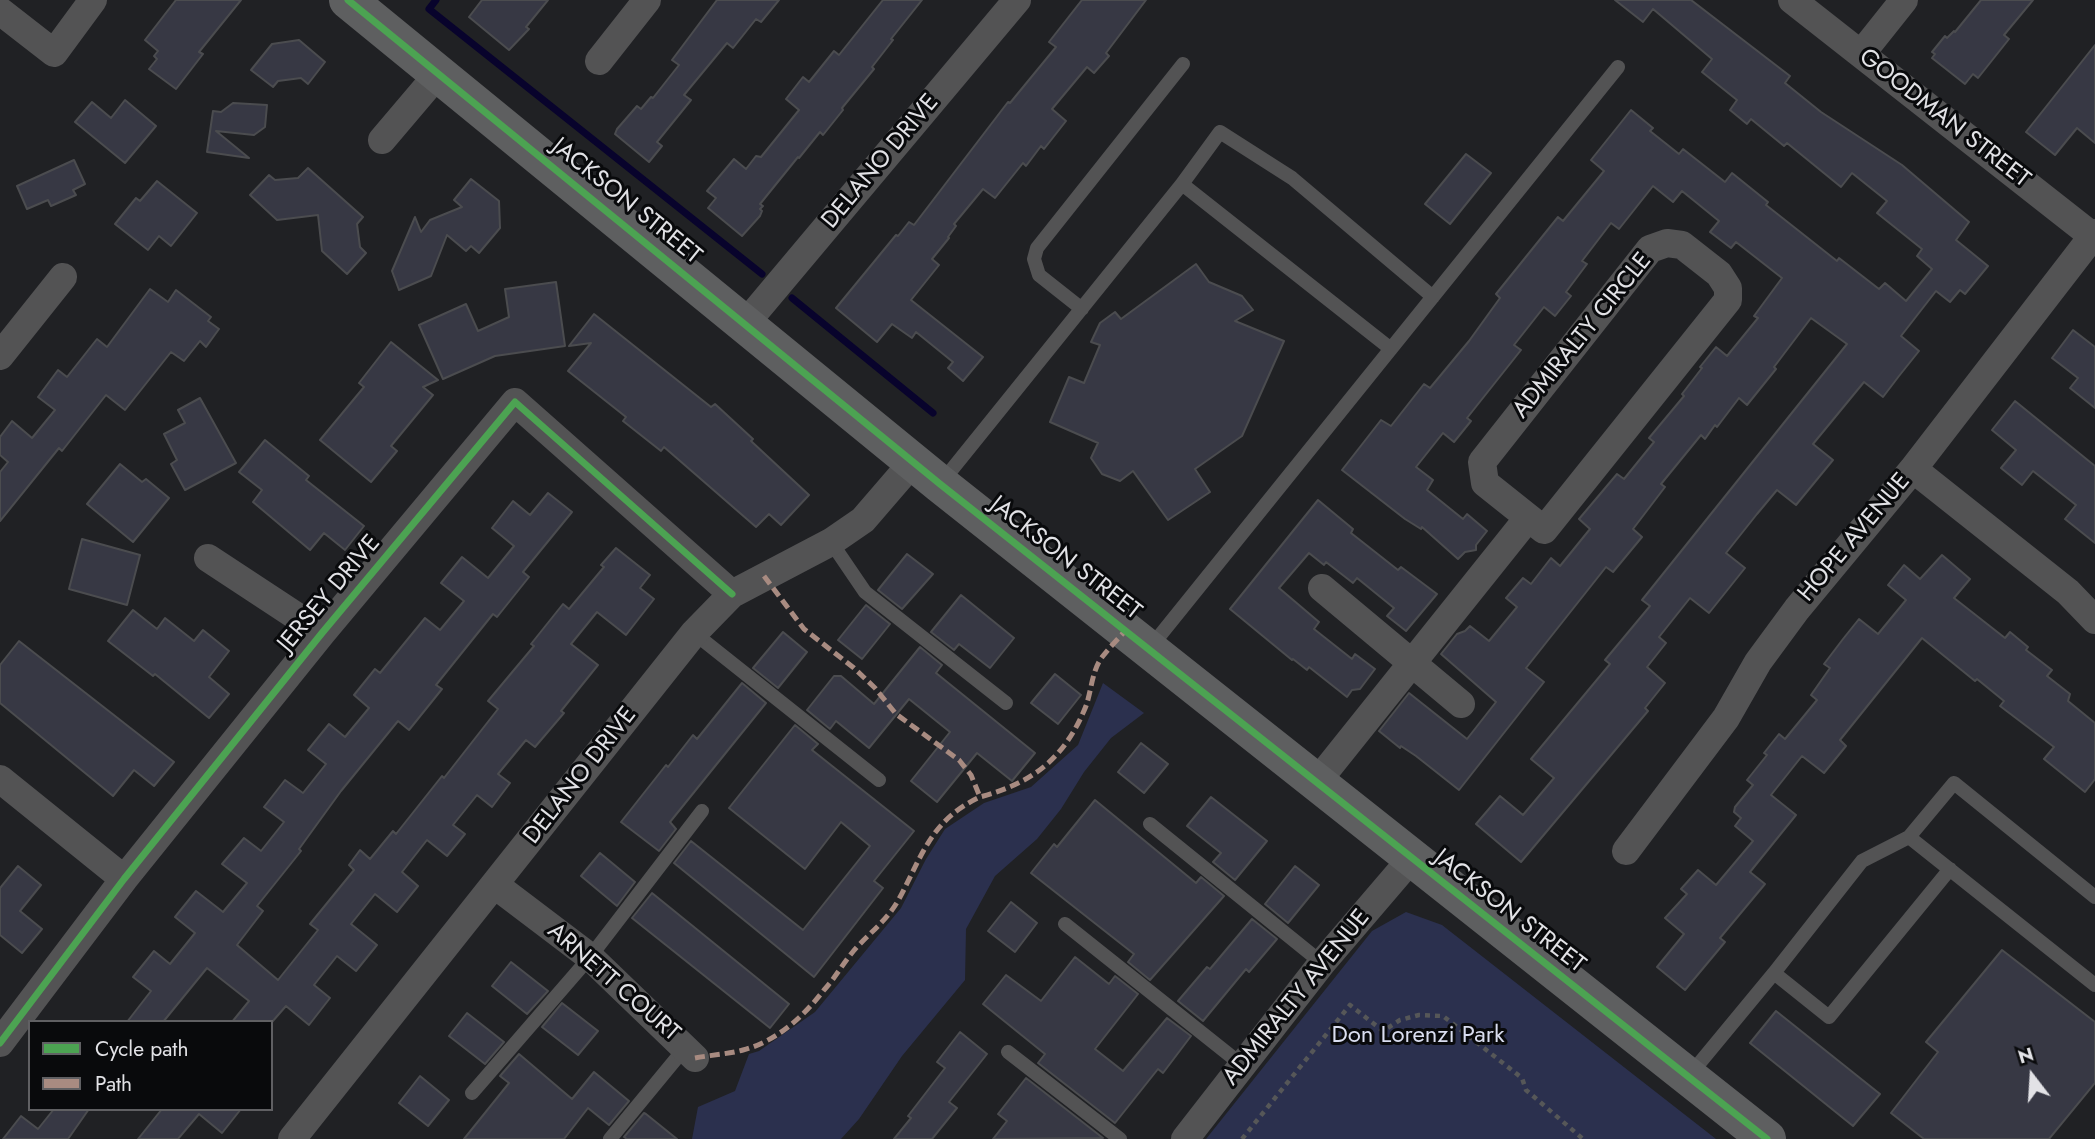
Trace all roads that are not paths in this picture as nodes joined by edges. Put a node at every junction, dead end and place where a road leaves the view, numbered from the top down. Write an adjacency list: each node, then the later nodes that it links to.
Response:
1 (93, 0): 7 (street)
2 (348, 0): 12 (main road, JACKSON STREET)
3 (647, 0): 9 (street)
4 (1017, 0): 19 (street, DELANO DRIVE)
5 (1792, 0): 8 (street, GOODMAN STREET)
6 (1904, 0): 8 (street)
7 (0, 11)
8 (1861, 54): 15 (street, GOODMAN STREET)
9 (599, 61)
10 (1183, 64): 18 (lane)
11 (1618, 67): 17 (lane)
12 (438, 74): 13 (street); 19 (main road, JACKSON STREET)
13 (382, 140)
14 (1182, 184): 17 (lane); 18 (lane); 20 (lane)
15 (2094, 236): 22 (street, HOPE AVENUE)
16 (63, 277): 21 (street)
17 (1433, 297): 20 (lane)
18 (1082, 309): 23 (lane)
19 (745, 324): 23 (main road, JACKSON STREET)
20 (1391, 349): 32 (lane)
21 (0, 356)
22 (1913, 469): 29 (street); 42 (street, HOPE AVENUE)
23 (927, 473): 25 (street, DELANO DRIVE); 32 (main road, JACKSON STREET)
24 (1528, 517): 24 (street, ADMIRALTY CIRCLE); 33 (street)
25 (831, 542): 28 (street, DELANO DRIVE); 34 (lane)
26 (208, 558): 30 (street)
27 (1322, 588): 33 (street)
28 (732, 594): 30 (street, JERSEY DRIVE); 31 (street, DELANO DRIVE)
29 (2095, 620)
30 (322, 633): 45 (street, JERSEY DRIVE)
31 (694, 633): 37 (lane); 46 (street, DELANO DRIVE)
32 (1148, 650): 38 (main road, JACKSON STREET)
33 (1412, 663): 35 (street); 38 (street)
34 (1006, 703)
35 (1461, 704)
36 (0, 779): 45 (street)
37 (879, 780)
38 (1316, 783): 43 (main road, JACKSON STREET)
39 (702, 811): 49 (lane)
40 (1150, 824): 50 (lane)
41 (1909, 837): 44 (lane); 47 (lane); 51 (lane)
42 (1626, 851)
43 (1411, 859): 50 (street, ADMIRALTY AVENUE); 57 (main road, JACKSON STREET)
44 (1950, 869): 51 (lane); 52 (lane)
45 (124, 879): 53 (street, JERSEY DRIVE)
46 (495, 885): 49 (street, ARNETT COURT); 59 (street, DELANO DRIVE)
47 (2095, 897)
48 (1065, 924): 56 (lane)
49 (590, 957): 54 (street, ARNETT COURT); 58 (lane)
50 (1322, 963): 56 (street, ADMIRALTY AVENUE)
51 (1774, 973): 57 (lane)
52 (2095, 985)
53 (0, 1043)
54 (687, 1051): 60 (lane)
55 (1008, 1052): 61 (lane)
56 (1242, 1065): 62 (street, ADMIRALTY AVENUE)
57 (1688, 1077): 63 (main road, JACKSON STREET)
58 (472, 1093)
59 (292, 1139)
60 (610, 1139)
61 (1120, 1139)
62 (1185, 1139)
63 (1767, 1139)

